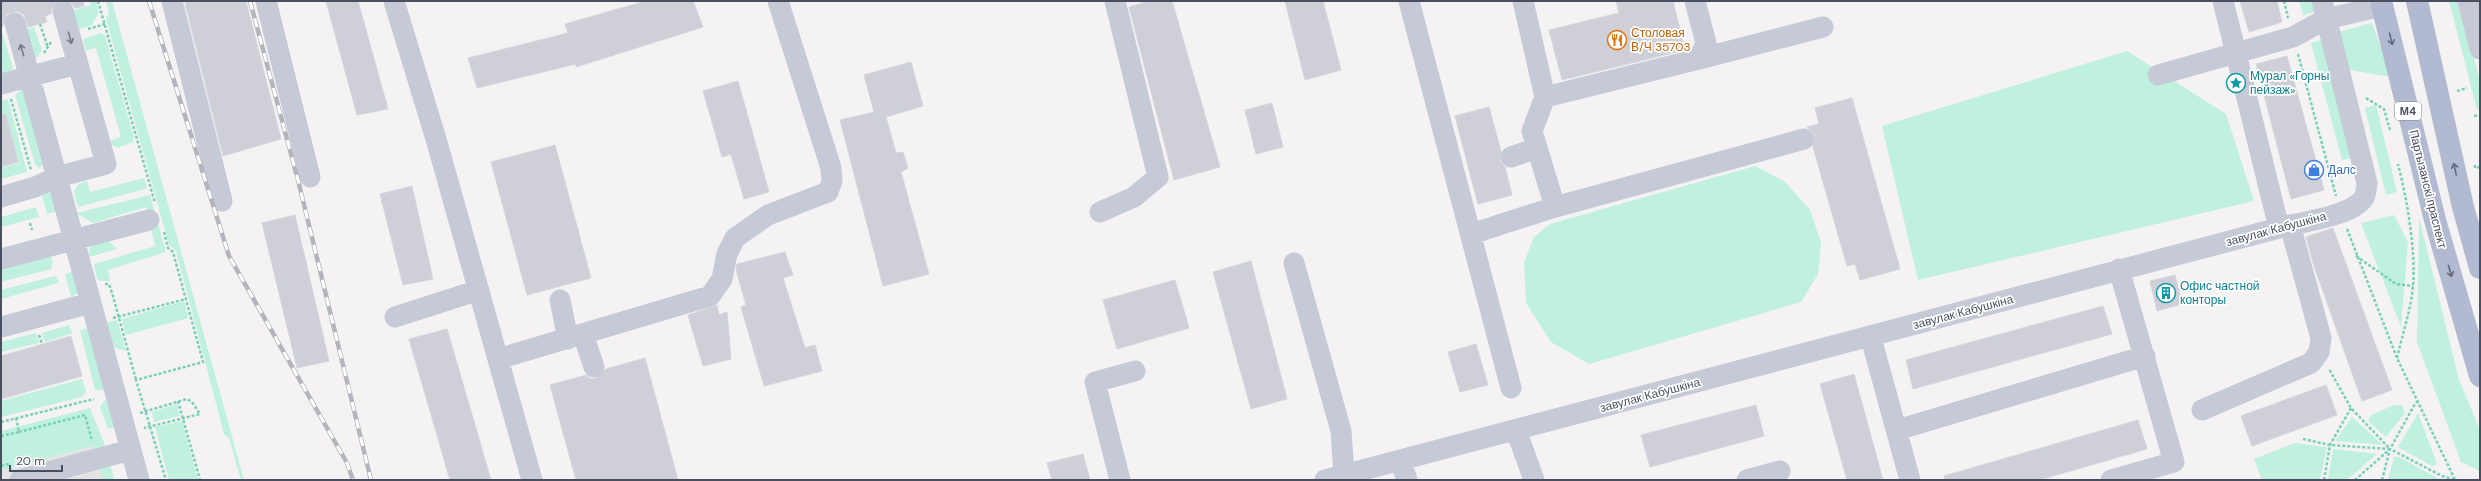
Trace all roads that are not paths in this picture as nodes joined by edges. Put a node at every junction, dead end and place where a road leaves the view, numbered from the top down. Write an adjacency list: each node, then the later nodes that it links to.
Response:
1 (172, 1): 32 (street)
2 (266, 1): 30 (street)
3 (394, 1): 43 (street)
4 (778, 1): 48 (street)
5 (1115, 1): 34 (street)
6 (1409, 1): 37 (street)
7 (1523, 1): 25 (street)
8 (1695, 1): 20 (street)
9 (2223, 1): 19 (street)
10 (2417, 1): 17 (main road)
11 (2468, 1): 18 (street)
12 (2382, 3): 13 (street); 17 (main road); 54 (main road, Партызанскі праспект / М4, one-way to 54)
13 (2324, 10): 19 (street); 36 (street, завулак Кабушкіна)
14 (63, 11): 21 (street, one-way to 21)
15 (15, 23): 23 (street, one-way to 15)
16 (1823, 27): 20 (street)
17 (2424, 31): 41 (main road, one-way to 17)
18 (2480, 49)
19 (2235, 52): 22 (street); 36 (street)
20 (1699, 59): 25 (street)
21 (77, 64): 23 (street); 29 (street)
22 (2158, 75)
23 (30, 77): 24 (street); 29 (street)
24 (5, 90)
25 (1545, 97): 27 (street)
26 (1804, 139): 33 (street)
27 (1536, 148): 28 (street); 33 (street)
28 (1511, 157)
29 (57, 177): 31 (street); 38 (street)
30 (310, 177)
31 (1, 197)
32 (222, 201)
33 (1555, 207): 37 (street)
34 (1100, 212)
35 (156, 219): 38 (street)
36 (2285, 227): 42 (street, завулак Кабушкіна); 56 (street)
37 (1471, 234): 55 (street)
38 (74, 239): 39 (street); 45 (street)
39 (1, 259)
40 (1294, 263): 64 (street)
41 (2480, 268)
42 (2119, 269): 49 (street, завулак Кабушкіна); 50 (street)
43 (479, 290): 46 (street); 51 (street)
44 (560, 300): 48 (street)
45 (93, 313): 47 (street); 59 (street)
46 (396, 317)
47 (1, 327)
48 (576, 336): 51 (street); 52 (street)
49 (1871, 338): 57 (street, завулак Кабушкіна); 58 (street)
50 (2145, 356): 58 (street); 63 (street)
51 (498, 359): 66 (street)
52 (594, 367)
53 (1135, 371): 67 (street)
54 (2480, 376)
55 (1511, 388)
56 (2202, 410)
57 (1516, 430): 60 (street, завулак Кабушкіна); 69 (street)
58 (1897, 430): 71 (street)
59 (130, 450): 61 (street); 65 (street)
60 (1400, 460): 64 (street, завулак Кабушкіна); 68 (street)
61 (18, 471)
62 (1780, 471): 70 (street)
63 (2175, 471): 72 (street)
64 (1335, 477)
65 (139, 480)
66 (532, 480)
67 (1120, 480)
68 (1407, 480)
69 (1534, 480)
70 (1747, 480)
71 (1910, 480)
72 (2111, 480)

